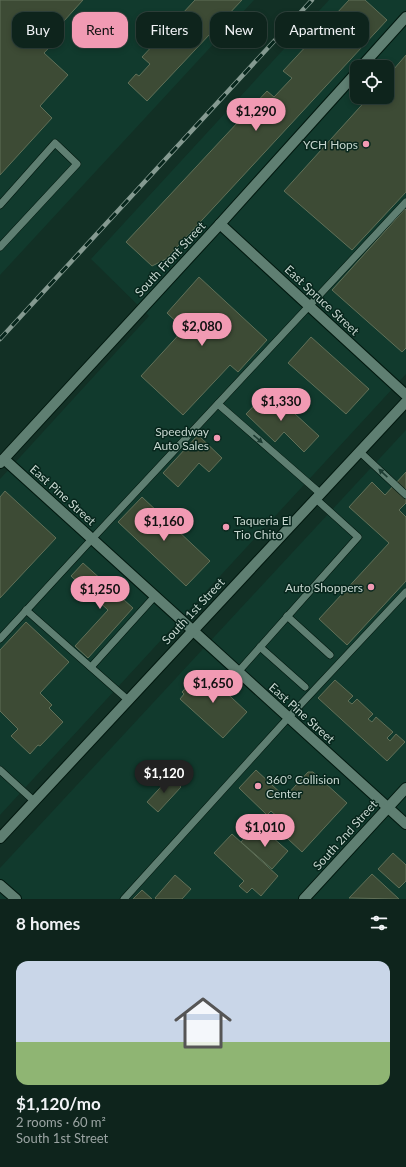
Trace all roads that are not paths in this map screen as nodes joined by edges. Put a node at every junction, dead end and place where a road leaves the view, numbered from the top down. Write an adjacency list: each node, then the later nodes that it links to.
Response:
1 (406, 17): 2 (street)
2 (367, 60)
3 (350, 80): 6 (street, South Front Street)
4 (406, 202): 8 (lane)
5 (0, 205): 7 (lane)
6 (220, 224): 8 (street, East Spruce Street); 13 (street, South Front Street)
7 (0, 247)
8 (309, 306): 9 (street, East Spruce Street); 11 (lane)
9 (406, 395)
10 (406, 402): 12 (street, South 1st Street)
11 (218, 404): 15 (lane, one-way to 15); 16 (lane)
12 (360, 452): 14 (lane, one-way to 12); 15 (street, South 1st Street)
13 (2, 461): 16 (street, East Pine Street)
14 (406, 495)
15 (318, 496): 20 (lane); 21 (street, South 1st Street)
16 (92, 539): 18 (street, East Pine Street); 19 (lane)
17 (406, 592): 29 (lane)
18 (154, 596): 21 (street, East Pine Street); 25 (lane)
19 (26, 610): 22 (lane); 25 (lane)
20 (287, 616): 23 (lane); 24 (lane)
21 (192, 631): 26 (street, East Pine Street); 28 (street, South 1st Street)
22 (0, 639)
23 (260, 647): 26 (lane); 27 (lane)
24 (330, 655)
25 (91, 667): 28 (lane)
26 (238, 672): 29 (street, East Pine Street)
27 (305, 687)
28 (128, 700): 32 (street, South 1st Street)
29 (288, 718): 33 (street, East Pine Street); 38 (lane)
30 (0, 770): 32 (lane)
31 (406, 788): 33 (street, South 2nd Street)
32 (34, 801): 35 (street, South 1st Street)
33 (388, 808): 34 (street, East Pine Street); 39 (street, South 2nd Street)
34 (406, 824)
35 (0, 838)
36 (0, 885): 37 (street)
37 (16, 899)
38 (124, 899)
39 (304, 899)

